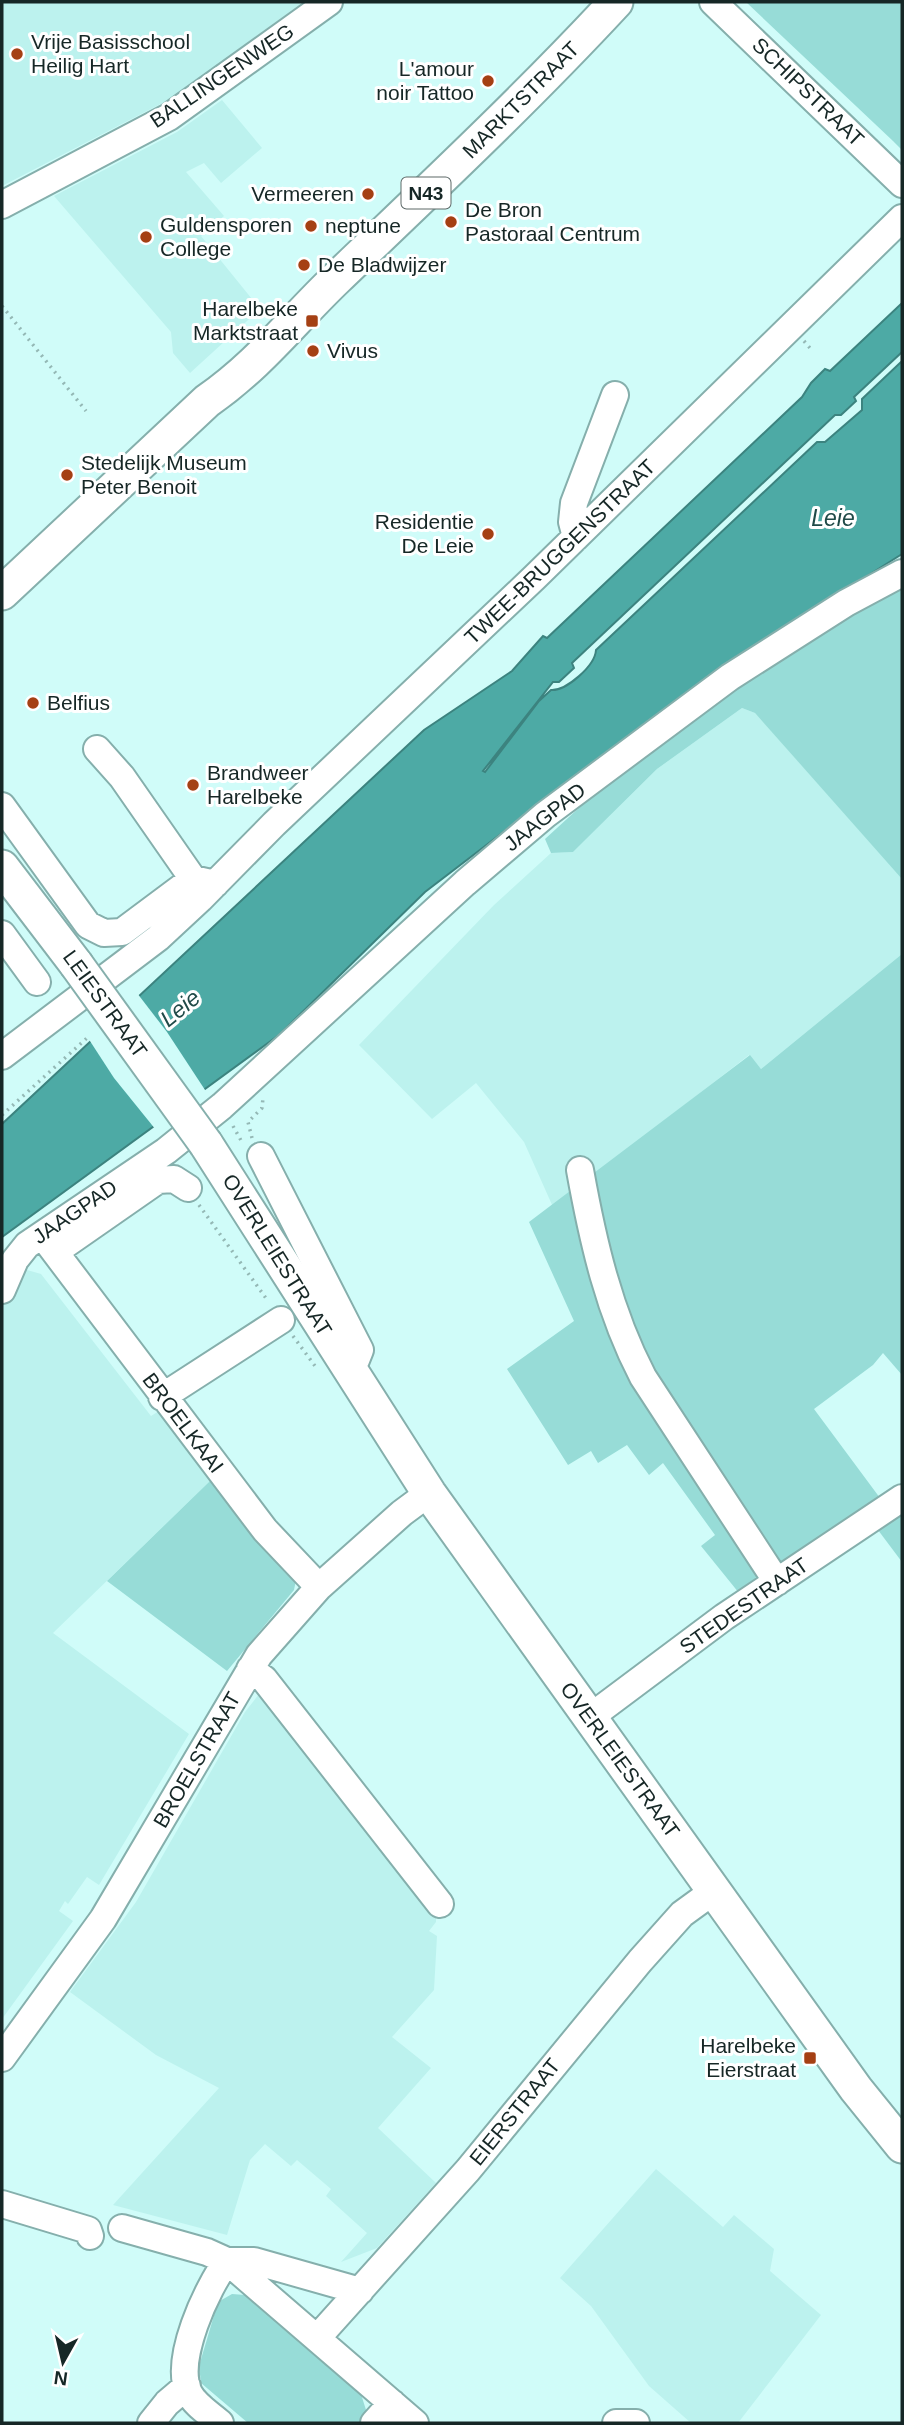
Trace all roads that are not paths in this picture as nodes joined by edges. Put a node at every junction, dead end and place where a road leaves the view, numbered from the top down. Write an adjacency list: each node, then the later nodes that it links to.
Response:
1 (329, 2): 5 (street, BALLINGENWEG)
2 (616, 2): 10 (main road, MARKTSTRAAT / N43)
3 (713, 2): 4 (street, SCHIPSTRAAT)
4 (902, 184)
5 (2, 205)
6 (902, 218): 8 (street, TWEE-BRUGGENSTRAAT)
7 (615, 396): 8 (street)
8 (576, 537): 14 (street, TWEE-BRUGGENSTRAAT)
9 (902, 573): 22 (street, JAAGPAD)
10 (2, 593)
11 (97, 749): 14 (street)
12 (2, 806): 14 (street, LEIESTRAAT)
13 (3, 870): 18 (main road, LEIESTRAAT, bridge)
14 (204, 881): 17 (street)
15 (2, 934): 16 (street)
16 (37, 982)
17 (2, 1056)
18 (206, 1144): 25 (main road, OVERLEIESTRAAT)
19 (255, 1154): 25 (street, OVERLEIESTRAAT)
20 (580, 1170): 29 (street)
21 (188, 1188): 22 (street)
22 (49, 1243): 23 (street, JAAGPAD); 26 (street, BROELKAAI)
23 (2, 1290)
24 (281, 1321): 26 (street)
25 (334, 1371): 27 (main road, OVERLEIESTRAAT)
26 (162, 1397): 30 (street, BROELKAAI)
27 (429, 1493): 30 (street, BROELSTRAAT); 32 (main road, OVERLEIESTRAAT)
28 (902, 1498): 29 (street, STEDESTRAAT)
29 (777, 1582): 32 (street, STEDESTRAAT)
30 (319, 1587): 31 (street, BROELSTRAAT)
31 (250, 1669): 34 (street); 35 (street, BROELSTRAAT)
32 (589, 1717): 33 (main road, OVERLEIESTRAAT)
33 (715, 1891): 36 (main road, OVERLEIESTRAAT); 41 (street, EIERSTRAAT)
34 (440, 1904)
35 (2, 2058)
36 (899, 2134)
37 (2, 2204): 39 (street)
38 (122, 2228): 40 (street)
39 (90, 2236)
40 (228, 2261): 41 (street); 42 (street); 43 (street)
41 (359, 2291): 42 (street, EIERSTRAAT)
42 (318, 2337): 44 (street)
43 (187, 2386): 45 (street); 46 (street)
44 (392, 2403): 47 (street); 48 (street)
45 (151, 2423)
46 (220, 2423)
47 (374, 2423)
48 (415, 2423)
49 (616, 2423): 50 (street)
50 (636, 2423)

